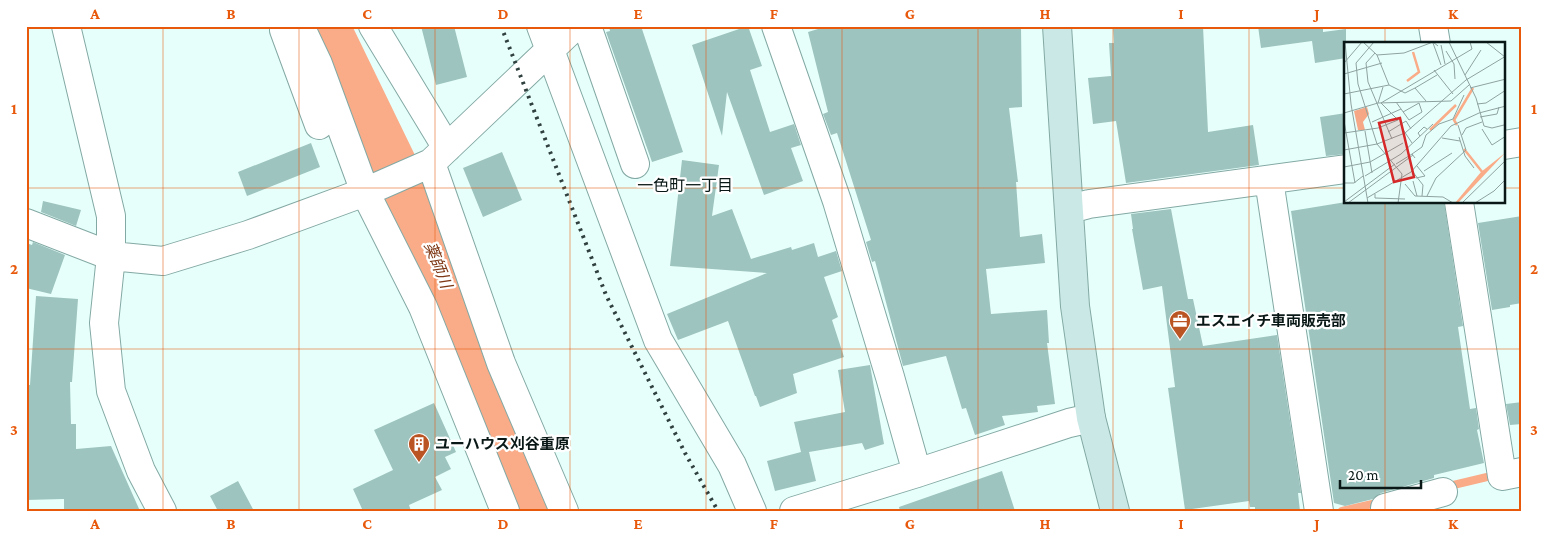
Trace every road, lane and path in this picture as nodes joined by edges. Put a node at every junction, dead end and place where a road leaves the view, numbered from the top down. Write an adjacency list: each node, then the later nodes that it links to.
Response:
1 (66, 26): 23 (street)
2 (283, 26): 12 (street)
3 (300, 26): 19 (street)
4 (372, 26): 15 (street)
5 (576, 26): 10 (street)
6 (587, 26): 16 (street)
7 (776, 26): 26 (street)
8 (1057, 26): 21 (street)
9 (1433, 26): 11 (street)
10 (545, 38): 15 (street); 32 (street)
11 (1436, 42)
12 (319, 125)
13 (1522, 142): 14 (street)
14 (1506, 145)
15 (439, 155): 19 (street); 31 (street)
16 (635, 164)
17 (1344, 169): 18 (street)
18 (1269, 180): 21 (street); 35 (street)
19 (365, 192): 23 (street); 30 (street)
20 (1459, 204): 25 (street)
21 (1070, 210): 24 (street)
22 (26, 223): 23 (street)
23 (111, 256): 29 (street)
24 (1092, 418): 26 (street); 34 (street)
25 (1522, 472)
26 (917, 473): 33 (street)
27 (1443, 492): 28 (street)
28 (1382, 510)
29 (162, 511)
30 (505, 511)
31 (564, 511)
32 (752, 511)
33 (794, 511)
34 (1115, 511)
35 (1319, 511)

